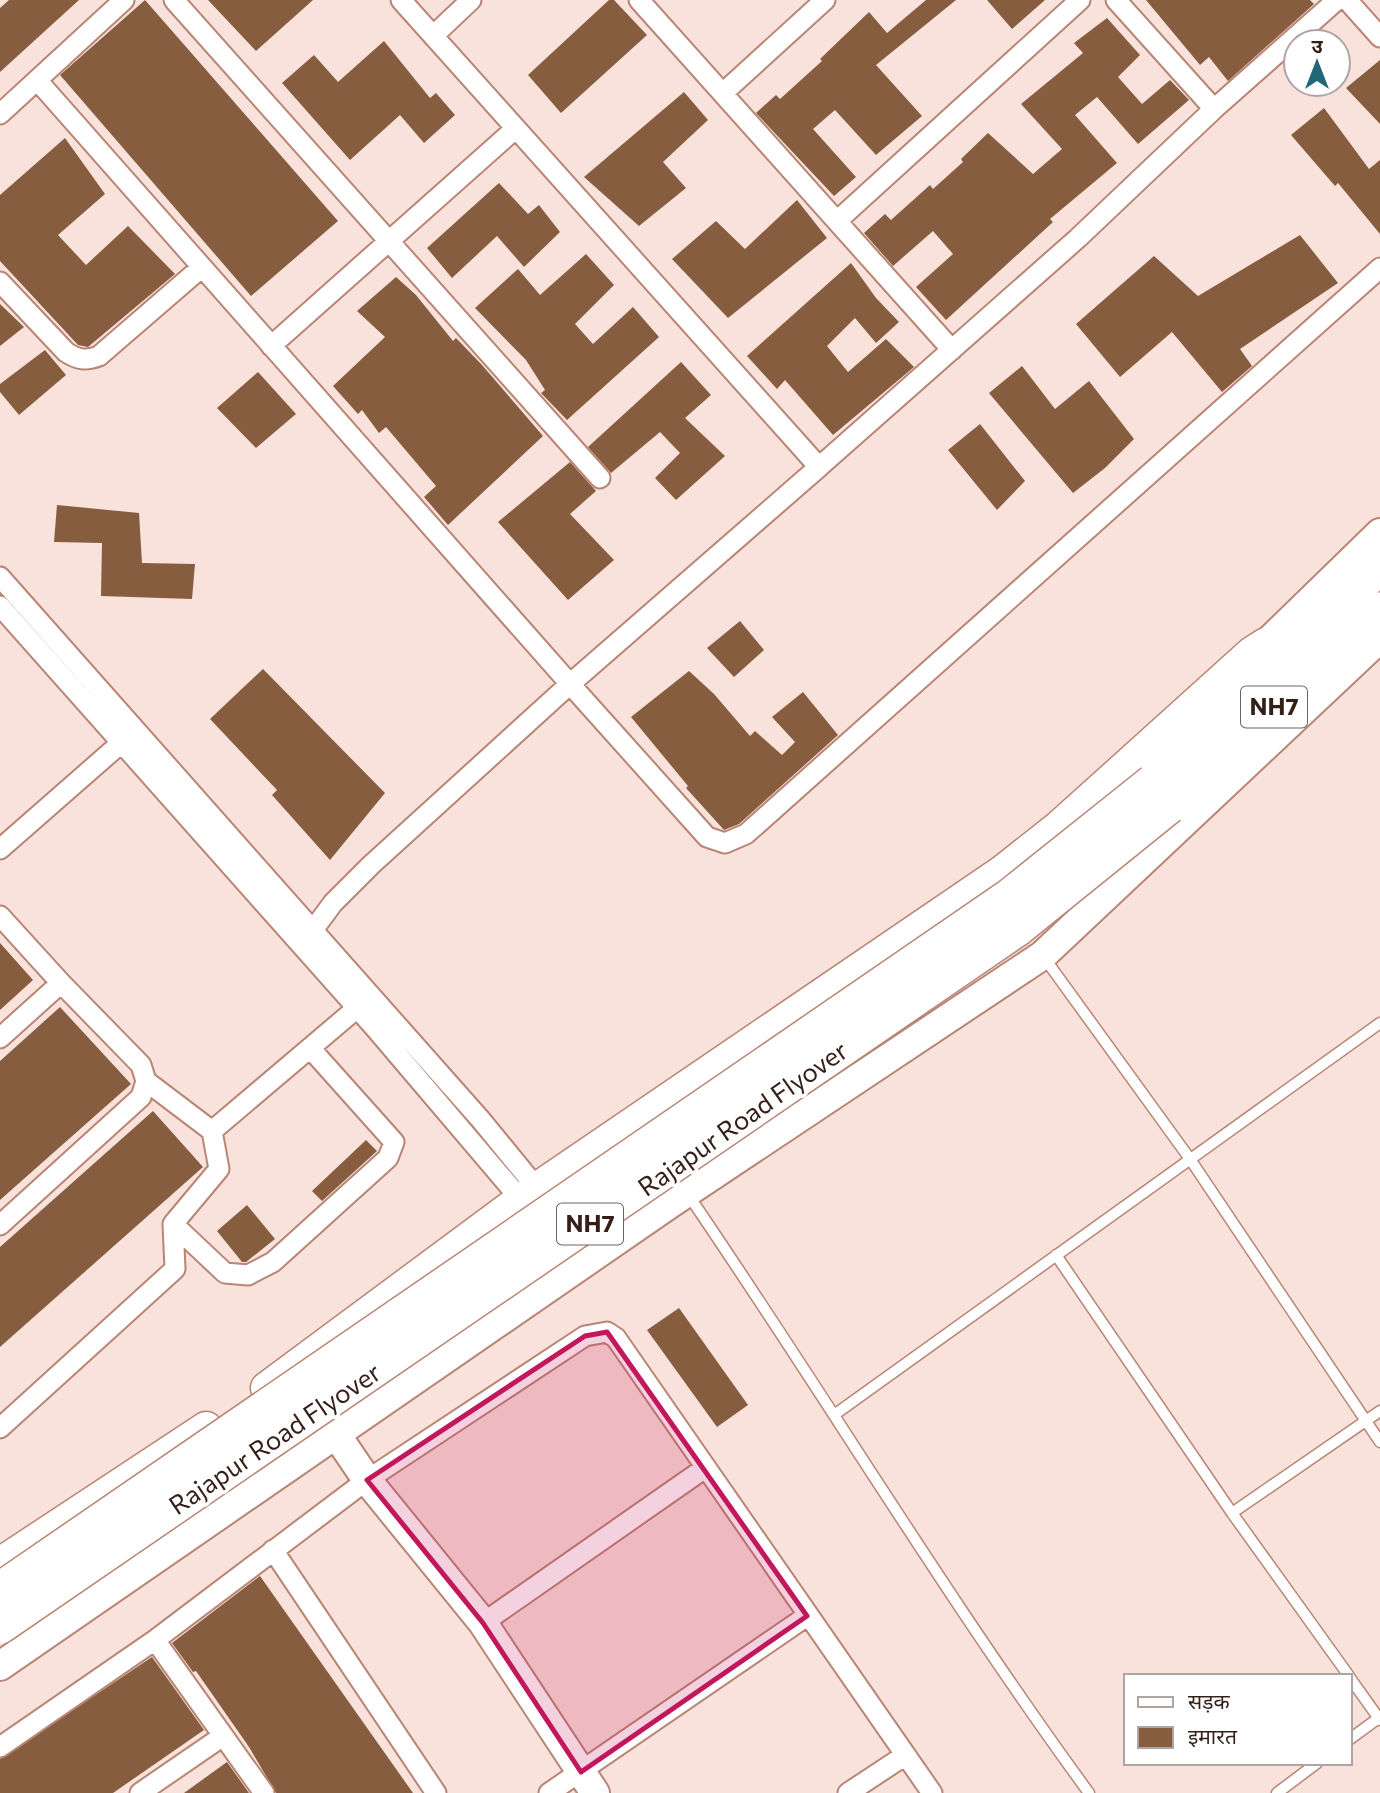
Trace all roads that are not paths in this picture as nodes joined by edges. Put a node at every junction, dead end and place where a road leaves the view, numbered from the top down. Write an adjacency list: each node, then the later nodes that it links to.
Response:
1 (124, 0): 13 (street)
2 (174, 0): 19 (street)
3 (401, 0): 11 (street)
4 (471, 0): 11 (street)
5 (639, 0): 14 (street)
6 (825, 0): 14 (street)
7 (1080, 0): 18 (street)
8 (1116, 0): 15 (street)
9 (1337, 0): 15 (street)
10 (1347, 0): 12 (street)
11 (433, 36): 17 (street)
12 (1380, 37)
13 (37, 80): 16 (street); 20 (street)
14 (723, 93): 18 (street)
15 (1214, 109): 24 (street)
16 (0, 114)
17 (514, 129): 19 (street); 25 (street)
18 (837, 221): 24 (street)
19 (389, 242): 23 (street); 26 (street)
20 (202, 267): 22 (street); 23 (street)
21 (1380, 268): 34 (street)
22 (0, 282)
23 (271, 346): 34 (street)
24 (952, 350): 25 (street)
25 (819, 467): 34 (street)
26 (600, 478)
27 (1380, 533): 33 (street)
28 (1380, 566): 33 (highway, NH7)
29 (0, 577): 35 (street)
30 (0, 606): 36 (street)
31 (1380, 610): 37 (highway, Rajapur Road Flyover / NH7)
32 (1380, 638): 41 (street)
33 (1283, 644): 37 (highway, Rajapur Road Flyover / NH7); 51 (main road)
34 (570, 684): 40 (street)
35 (136, 730): 36 (street); 40 (street)
36 (120, 743): 38 (street); 43 (street)
37 (1161, 794): 68 (highway, Rajapur Road Flyover / NH7, bridge); 71 (highway, Rajapur Road Flyover / NH7, bridge)
38 (0, 849)
39 (0, 916): 42 (street)
40 (313, 930): 51 (street)
41 (1043, 955): 49 (lane); 50 (street)
42 (61, 983): 45 (street); 47 (street)
43 (357, 1008): 46 (street); 51 (street)
44 (1380, 1023): 49 (lane)
45 (0, 1038)
46 (310, 1048): 48 (street); 52 (street)
47 (146, 1081): 48 (street); 53 (street)
48 (212, 1131): 52 (street)
49 (1190, 1159): 54 (lane); 59 (lane)
50 (687, 1192): 55 (street); 58 (lane)
51 (534, 1199): 55 (street); 56 (main road)
52 (173, 1224): 60 (street)
53 (0, 1225)
54 (1056, 1255): 58 (lane); 65 (lane)
55 (584, 1264): 61 (street)
56 (290, 1370): 61 (street); 67 (main road)
57 (1380, 1411): 59 (lane)
58 (834, 1415): 89 (lane)
59 (1366, 1421): 62 (lane); 65 (lane)
60 (0, 1428)
61 (336, 1433): 64 (street); 73 (street)
62 (1380, 1442)
63 (705, 1468): 64 (street); 69 (street); 70 (street)
64 (367, 1480): 66 (street); 70 (street)
65 (1232, 1513): 74 (lane)
66 (273, 1550): 72 (street); 85 (street)
67 (0, 1564)
68 (0, 1590)
69 (807, 1616): 80 (street); 82 (street)
70 (483, 1623): 82 (street)
71 (0, 1626)
72 (155, 1640): 77 (street); 79 (street)
73 (0, 1666)
74 (1348, 1674)
75 (1352, 1680): 76 (lane)
76 (1380, 1718): 78 (lane)
77 (223, 1736): 83 (street); 84 (street)
78 (1352, 1738)
79 (0, 1747)
80 (904, 1756): 87 (street); 88 (street)
81 (1314, 1765): 90 (lane)
82 (588, 1783): 86 (street)
83 (140, 1793)
84 (264, 1793)
85 (436, 1793)
86 (549, 1793)
87 (848, 1793)
88 (932, 1793)
89 (1089, 1793)
90 (1277, 1793)

